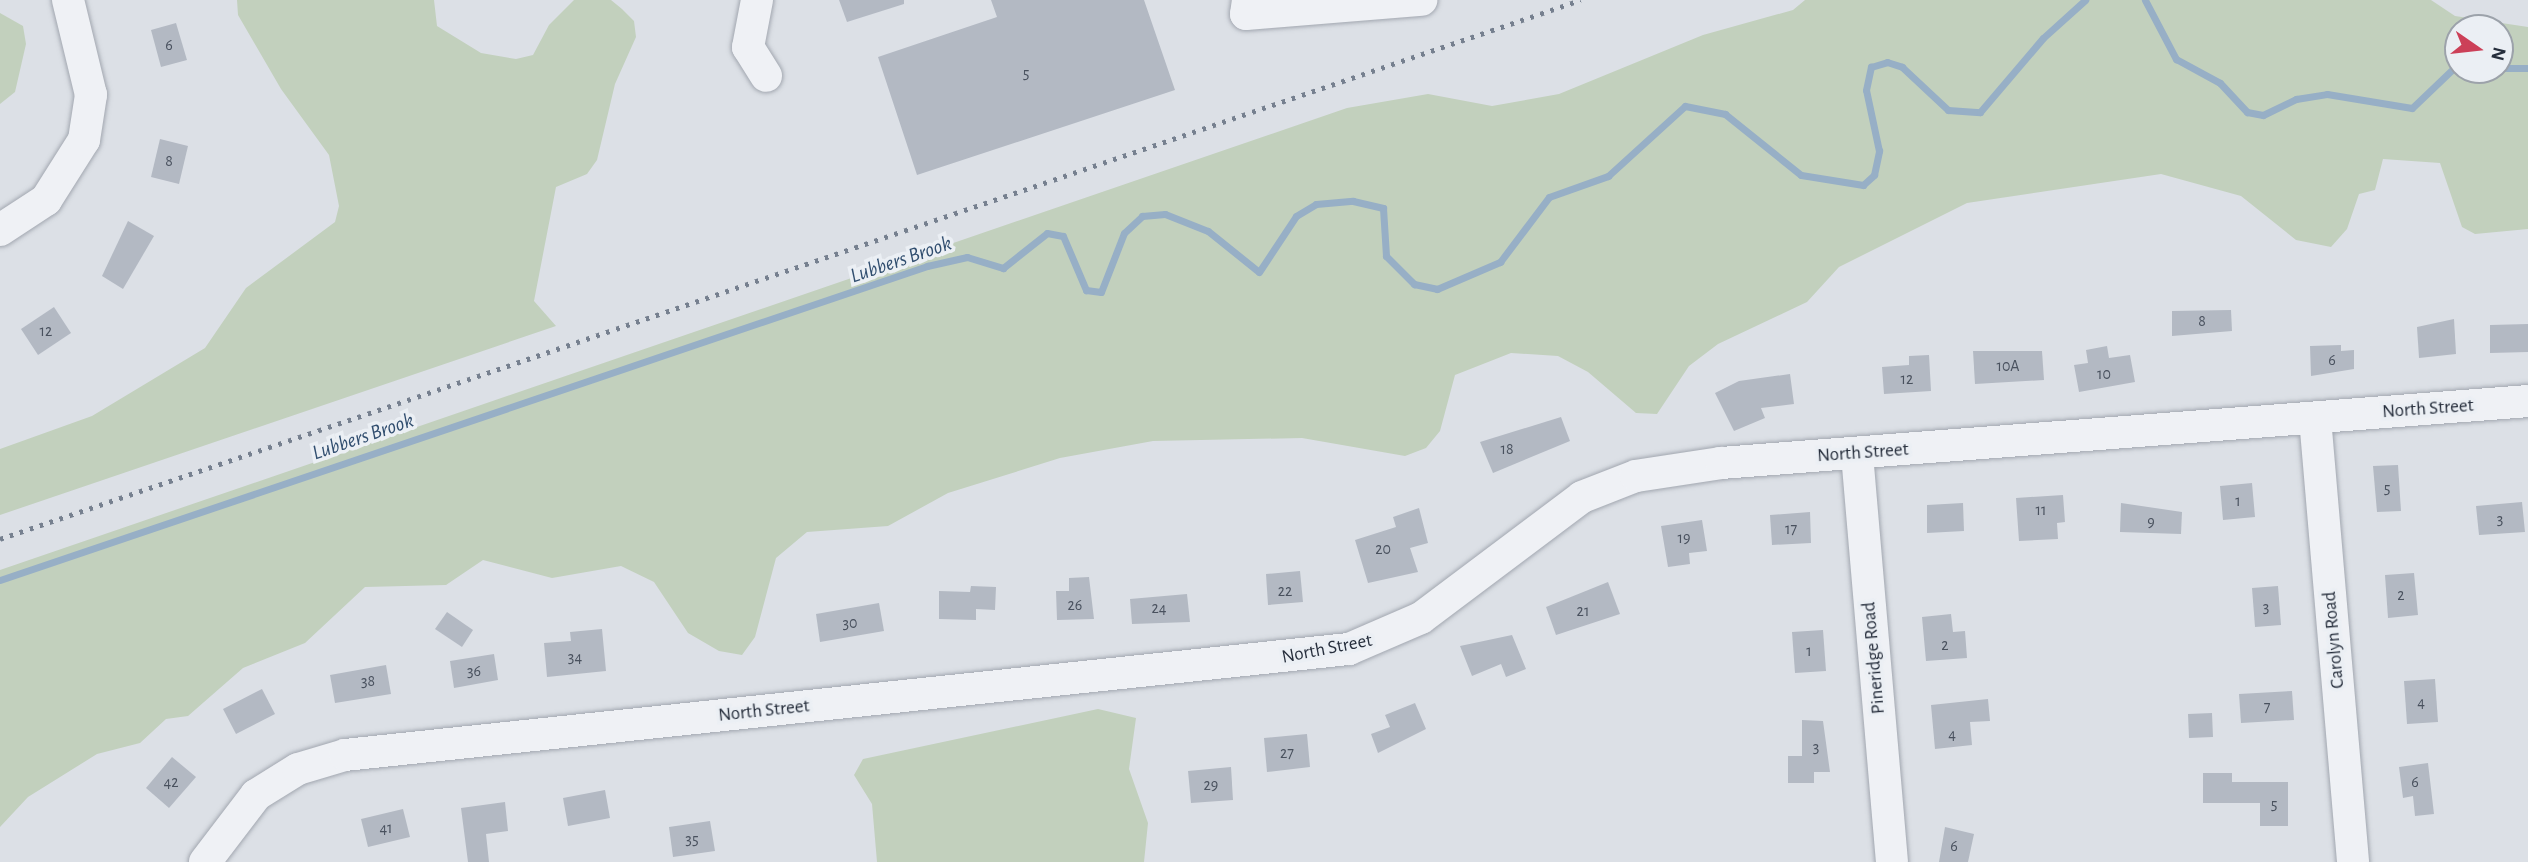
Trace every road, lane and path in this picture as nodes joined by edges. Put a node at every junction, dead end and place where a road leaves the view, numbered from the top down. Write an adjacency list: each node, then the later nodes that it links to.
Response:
1 (68, 0): 6 (street)
2 (757, 0): 5 (street)
3 (1422, 0): 4 (street)
4 (1247, 7)
5 (766, 76)
6 (0, 230)
7 (2528, 401): 8 (street, North Street)
8 (2315, 418): 9 (street, North Street); 12 (street, Carolyn Road)
9 (1857, 454): 10 (street, North Street); 11 (street, Pineridge Road)
10 (205, 862)
11 (1892, 862)
12 (2353, 862)

